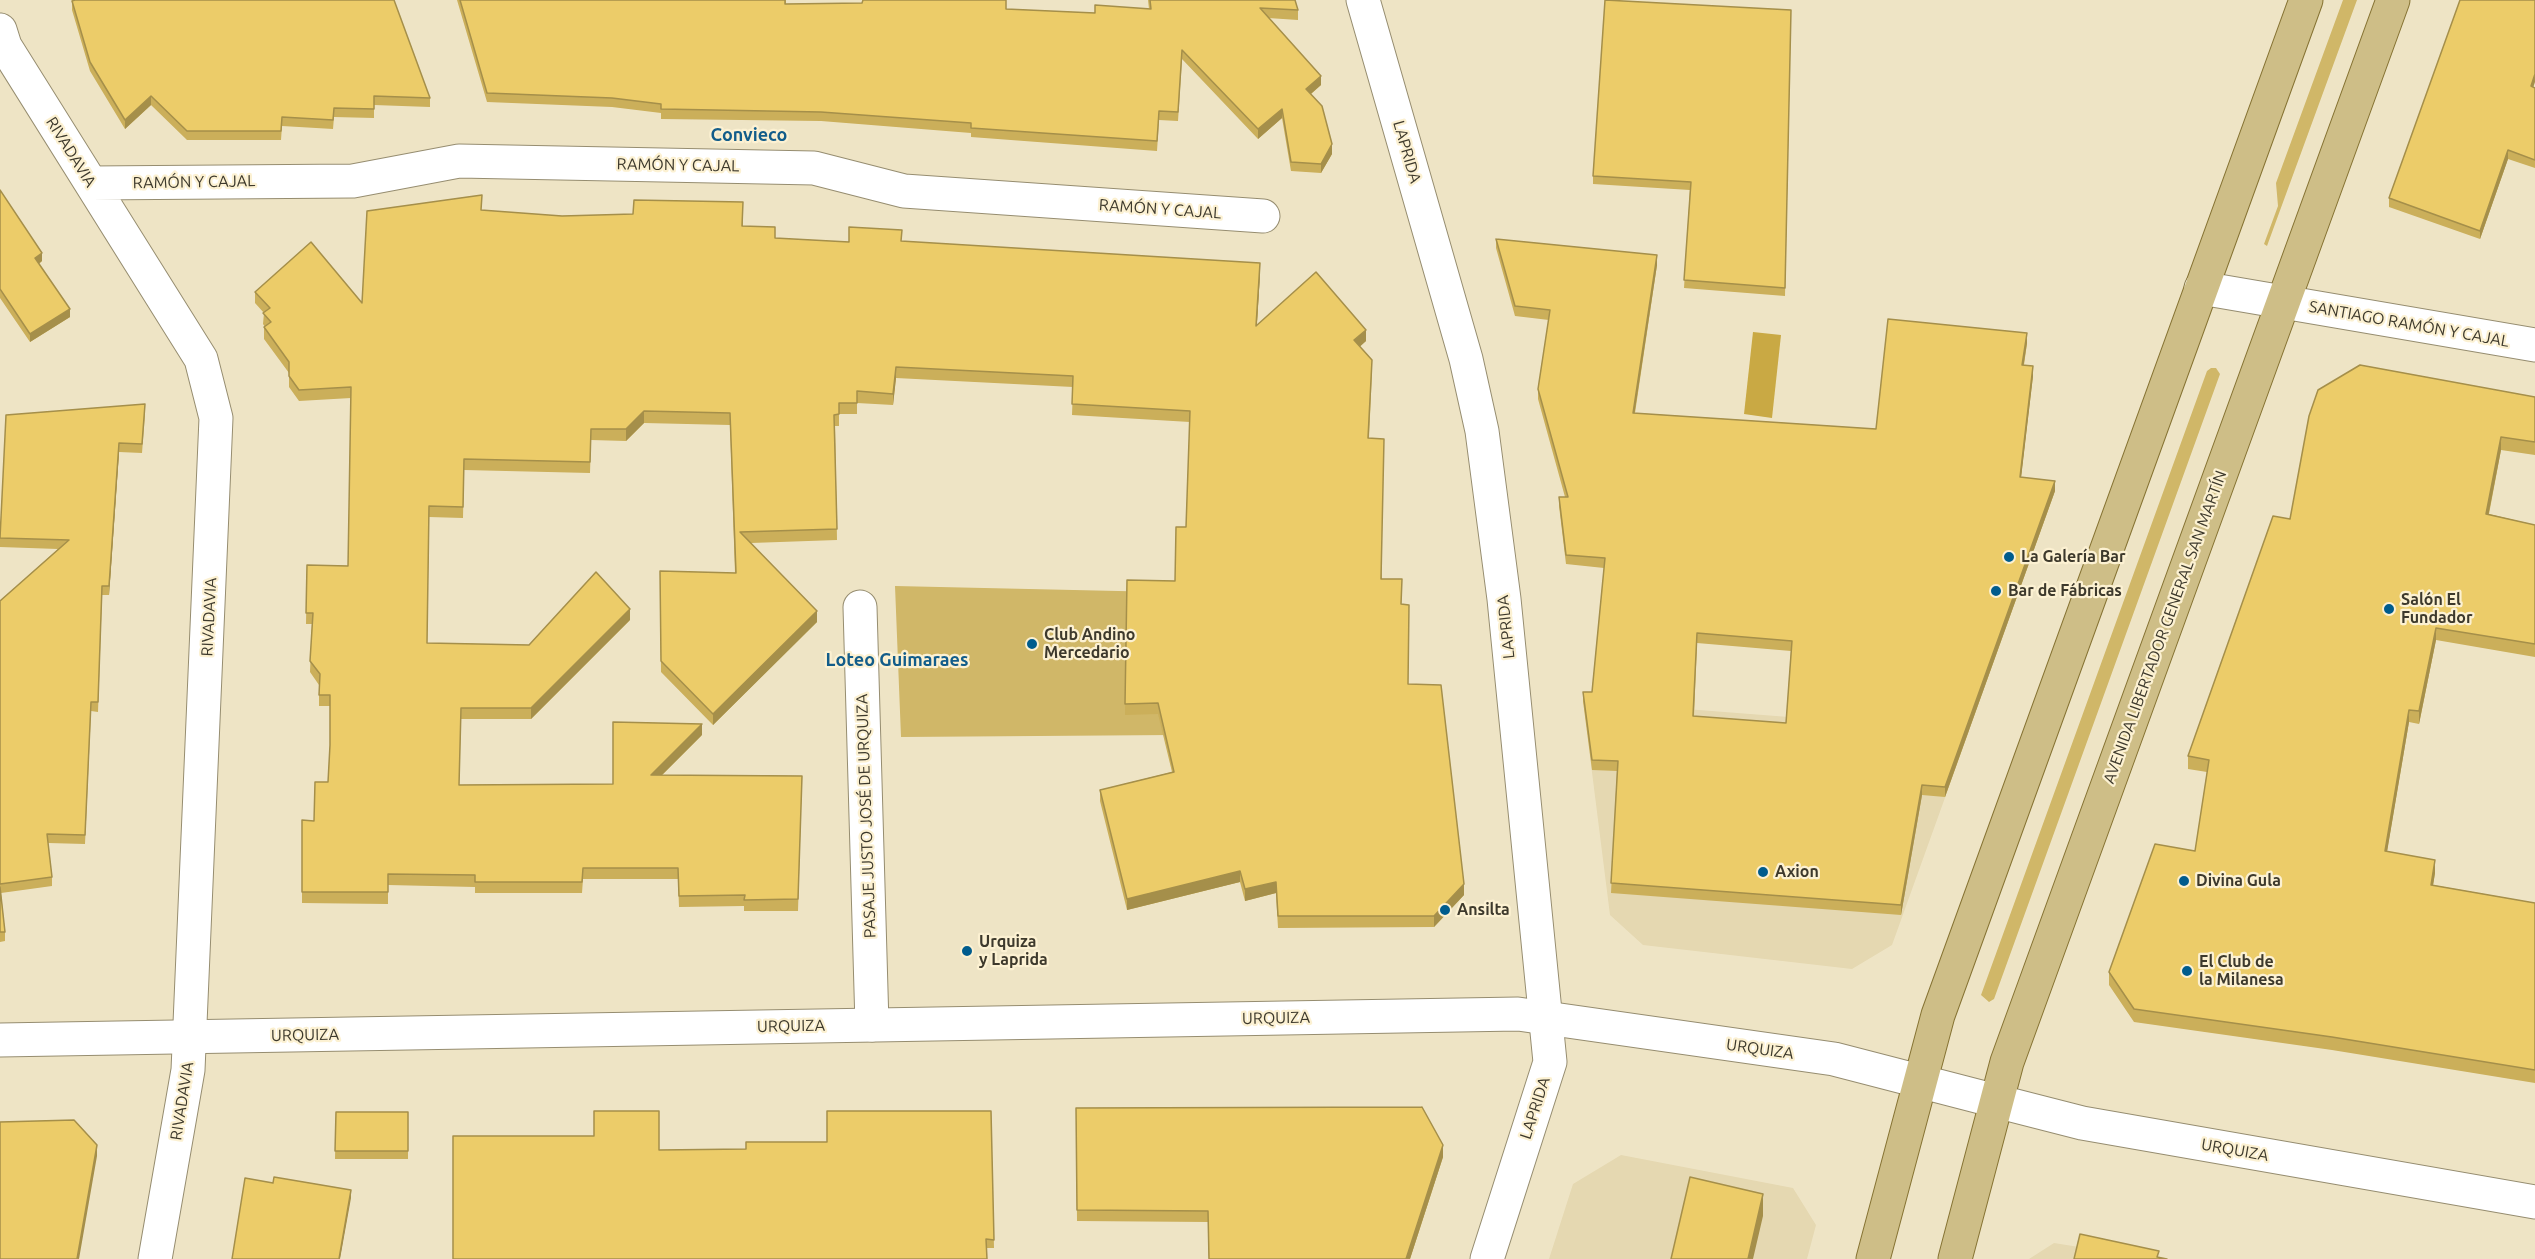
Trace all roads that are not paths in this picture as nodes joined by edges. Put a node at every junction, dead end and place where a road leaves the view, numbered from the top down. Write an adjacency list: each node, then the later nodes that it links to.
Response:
1 (1363, 0): 11 (street, LAPRIDA)
2 (2306, 0): 7 (main road)
3 (2393, 0): 8 (main road, AVENIDA LIBERTADOR GENERAL SAN MARTÍN)
4 (0, 30): 5 (street, RIVADAVIA)
5 (91, 183): 6 (street, RAMÓN Y CAJAL); 13 (street, RIVADAVIA)
6 (1263, 216)
7 (2201, 288): 8 (street); 15 (main road)
8 (2283, 303): 9 (street, SANTIAGO RAMÓN Y CAJAL); 16 (main road, AVENIDA LIBERTADOR GENERAL SAN MARTÍN)
9 (2535, 345)
10 (860, 607): 12 (street, PASAJE JUSTO JOSÉ DE URQUIZA)
11 (1545, 1018): 12 (street, URQUIZA); 15 (street, URQUIZA); 19 (street, LAPRIDA)
12 (872, 1025): 13 (street, URQUIZA)
13 (190, 1036): 14 (street, URQUIZA); 18 (street, RIVADAVIA)
14 (0, 1040)
15 (1920, 1081): 16 (street, URQUIZA); 20 (main road)
16 (1996, 1101): 17 (street, URQUIZA); 21 (main road, AVENIDA LIBERTADOR GENERAL SAN MARTÍN)
17 (2535, 1202)
18 (155, 1259)
19 (1487, 1259)
20 (1873, 1259)
21 (1955, 1259)

